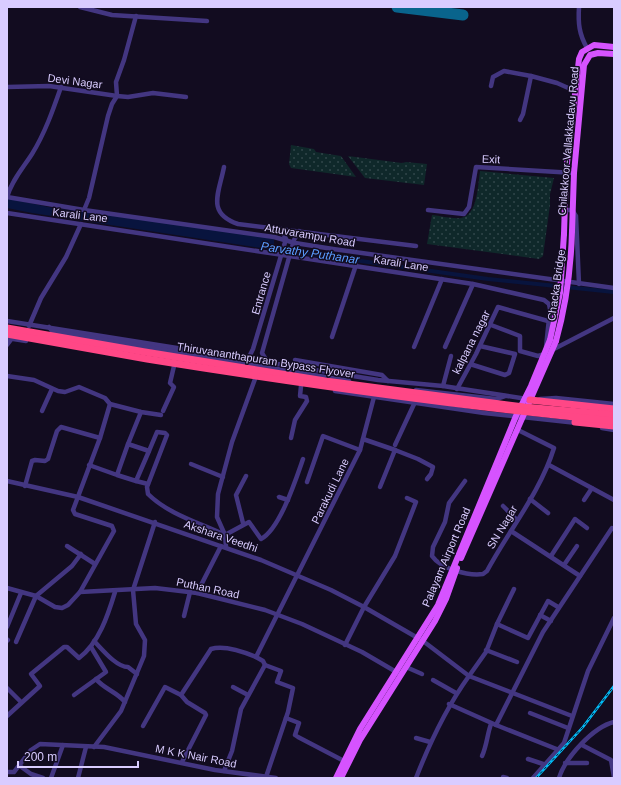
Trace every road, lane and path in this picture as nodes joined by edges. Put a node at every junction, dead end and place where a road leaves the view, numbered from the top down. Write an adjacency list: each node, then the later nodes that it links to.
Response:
1 (80, 7): 3 (street)
2 (579, 7): 6 (street)
3 (136, 16): 4 (street); 13 (street)
4 (207, 21)
5 (614, 47): 6 (main road)
6 (587, 48): 12 (main road)
7 (614, 54): 18 (main road, Chilakkoor-Vallakkadavu Road)
8 (531, 76): 9 (street); 12 (street); 15 (street)
9 (491, 86)
10 (7, 87): 11 (street, Devi Nagar)
11 (61, 87): 13 (street, Devi Nagar); 19 (street)
12 (576, 91): 17 (main road)
13 (117, 96): 14 (street, Devi Nagar); 20 (street)
14 (186, 97)
15 (520, 120)
16 (224, 167): 25 (street)
17 (566, 172): 18 (street); 21 (street, Exit); 22 (main road)
18 (574, 173): 22 (main road, Chilakkoor-Vallakkadavu Road)
19 (7, 197): 20 (street, Attuvarampu Road)
20 (84, 210): 32 (street, Attuvarampu Road)
21 (428, 210)
22 (568, 210): 27 (main road, Chilakkoor-Vallakkadavu Road); 32 (street); 45 (main road, Chacka Bridge, bridge)
23 (7, 213): 24 (street, Karali Lane)
24 (81, 224): 29 (street, Karali Lane); 38 (street)
25 (281, 229): 26 (street); 55 (street, Entrance, bridge)
26 (299, 231): 28 (street); 57 (street, bridge)
27 (572, 231): 45 (main road, Chacka Bridge, bridge)
28 (416, 246)
29 (356, 265): 30 (street, Karali Lane); 43 (street)
30 (442, 279): 31 (street, Karali Lane); 47 (street)
31 (473, 284): 36 (street, Karali Lane); 49 (street)
32 (579, 284): 33 (street, Attuvarampu Road)
33 (614, 288)
34 (614, 318): 50 (street)
35 (7, 321): 37 (street)
36 (548, 321): 39 (street, kalpana nagar); 53 (street, Karali Lane)
37 (14, 322): 38 (street); 42 (street)
38 (31, 324): 40 (street); 44 (street)
39 (491, 325): 48 (street, kalpana nagar); 51 (street)
40 (49, 327): 55 (street); 67 (street)
41 (7, 328): 77 (highway, Thiruvananthapuram Bypass Flyover, bridge)
42 (8, 337): 44 (street); 46 (street); 77 (highway, Thiruvananthapuram Bypass Flyover, bridge)
43 (332, 337)
44 (30, 341): 59 (street)
45 (553, 341): 50 (main road); 53 (main road)
46 (7, 345)
47 (414, 346)
48 (480, 346): 52 (street); 58 (street, kalpana nagar)
49 (444, 347)
50 (554, 348): 53 (street); 69 (main road)
51 (520, 351): 52 (street); 53 (street)
52 (515, 354): 58 (street)
53 (545, 354): 69 (main road)
54 (451, 356): 64 (street)
55 (244, 359): 57 (street)
56 (295, 360): 62 (street)
57 (268, 364): 62 (street)
58 (470, 364): 66 (street, kalpana nagar)
59 (174, 366): 61 (street); 76 (street)
60 (7, 376): 65 (street)
61 (255, 379): 63 (street); 96 (street)
62 (388, 380): 64 (street)
63 (301, 386): 68 (street); 84 (street)
64 (443, 386): 66 (street)
65 (52, 389): 72 (street); 75 (street)
66 (457, 389): 67 (street)
67 (506, 396): 69 (street)
68 (374, 397): 71 (street); 85 (street)
69 (527, 399): 70 (highway); 77 (main road, Palayam Airport Road); 79 (main road, Palayam Airport Road)
70 (539, 400): 73 (street); 74 (highway)
71 (415, 402): 79 (street); 87 (street)
72 (110, 404): 76 (street); 83 (street)
73 (614, 404)
74 (614, 409)
75 (42, 411)
76 (141, 412): 86 (street)
77 (524, 412): 78 (highway, bridge); 79 (street); 80 (street); 81 (highway, bridge); 82 (main road, Palayam Airport Road)
78 (614, 415)
79 (516, 416): 129 (main road, Palayam Airport Road)
80 (575, 422): 81 (highway); 81 (street)
81 (613, 425)
82 (518, 430): 93 (street, SN Nagar); 129 (main road, Palayam Airport Road)
83 (100, 438): 92 (street); 103 (street)
84 (291, 438)
85 (362, 439): 87 (street); 88 (street)
86 (128, 444): 89 (street); 94 (street)
87 (395, 448): 97 (street); 104 (street)
88 (360, 450): 101 (street, Parakudi Lane); 130 (street, Parakudi Lane)
89 (149, 451): 99 (street); 102 (street)
90 (303, 459): 110 (street)
91 (191, 464): 96 (street)
92 (89, 465): 94 (street); 106 (street)
93 (549, 465): 105 (street); 109 (street, SN Nagar)
94 (117, 475): 99 (street)
95 (246, 476): 117 (street)
96 (223, 477): 121 (street)
97 (427, 479)
98 (7, 481): 103 (street, Akshara Veedhi)
99 (136, 481): 102 (street)
100 (465, 481): 129 (street)
101 (307, 482)
102 (148, 484): 121 (street)
103 (25, 486): 106 (street, Akshara Veedhi)
104 (380, 487)
105 (592, 488): 111 (street); 112 (street)
106 (78, 497): 116 (street, Akshara Veedhi); 127 (street)
107 (279, 497): 110 (street)
108 (407, 498): 141 (street)
109 (530, 499): 114 (street); 115 (street, SN Nagar)
110 (288, 500): 117 (street)
111 (584, 500)
112 (614, 500)
113 (503, 506): 115 (street)
114 (548, 513)
115 (517, 520): 120 (street, SN Nagar)
116 (155, 522): 124 (street, Akshara Veedhi); 134 (street)
117 (244, 523): 121 (street)
118 (587, 528): 126 (street)
119 (614, 529): 131 (street)
120 (511, 531): 126 (street); 129 (street, SN Nagar)
121 (225, 535): 124 (street)
122 (67, 546): 125 (street)
123 (577, 546): 128 (street)
124 (224, 547): 130 (street, Akshara Veedhi); 139 (street)
125 (81, 554): 127 (street); 140 (street)
126 (551, 556): 128 (street)
127 (95, 564): 136 (street)
128 (564, 565): 131 (street)
129 (454, 570): 150 (main road, Palayam Airport Road)
130 (298, 576): 141 (street, Akshara Veedhi); 143 (street, Parakudi Lane)
131 (580, 576): 142 (street)
132 (7, 588): 135 (street)
133 (514, 589): 148 (street)
134 (133, 590): 137 (street, Puthan Road); 138 (street, Puthan Road); 161 (street)
135 (21, 592): 140 (street); 149 (street)
136 (80, 592): 137 (street, Puthan Road); 140 (street)
137 (115, 592): 151 (street)
138 (190, 592): 139 (street, Puthan Road); 145 (street)
139 (197, 593): 143 (street, Puthan Road)
140 (36, 596): 152 (street)
141 (364, 607): 150 (street, Akshara Veedhi); 153 (street)
142 (558, 607): 144 (street); 147 (street)
143 (278, 615): 153 (street, Puthan Road); 156 (street, Parakudi Lane)
144 (540, 615): 147 (street); 148 (street)
145 (184, 616)
146 (614, 618): 178 (street)
147 (551, 621): 168 (street)
148 (497, 624): 155 (street)
149 (7, 628)
150 (420, 639): 159 (main road, Palayam Airport Road); 160 (main road, Palayam Airport Road); 163 (street, Akshara Veedhi)
151 (94, 641): 154 (street); 161 (street)
152 (16, 642)
153 (345, 645): 160 (street, Puthan Road)
154 (91, 646): 164 (street); 173 (street)
155 (486, 650): 157 (street); 163 (street)
156 (256, 657): 158 (street); 170 (street)
157 (517, 662)
158 (265, 665): 172 (street); 179 (street)
159 (406, 667): 160 (main road, Palayam Airport Road); 162 (street)
160 (398, 673): 193 (main road, Palayam Airport Road); 208 (main road, Palayam Airport Road)
161 (137, 674): 174 (street)
162 (422, 674)
163 (469, 676): 168 (street, Akshara Veedhi); 169 (street)
164 (96, 679): 171 (street); 174 (street)
165 (433, 680): 169 (street)
166 (232, 687): 172 (street)
167 (7, 688): 173 (street)
168 (512, 692): 178 (street, Akshara Veedhi); 181 (street)
169 (456, 693): 175 (street)
170 (181, 694): 182 (street); 194 (street)
171 (74, 695)
172 (248, 695): 199 (street)
173 (21, 702): 177 (street)
174 (125, 702): 189 (street)
175 (449, 704): 181 (street); 185 (street)
176 (530, 713): 183 (street)
177 (7, 716)
178 (572, 716): 183 (street)
179 (286, 718): 193 (street); 201 (street)
180 (614, 722): 187 (street)
181 (493, 724): 190 (street); 191 (street)
182 (143, 726)
183 (568, 728): 190 (street)
184 (416, 738): 185 (street)
185 (430, 742): 209 (street)
186 (63, 745): 188 (street, M K K Nair Road); 197 (street, M K K Nair Road); 204 (street)
187 (582, 745): 195 (street); 202 (street)
188 (86, 747): 189 (street, M K K Nair Road); 205 (street)
189 (94, 747): 194 (street, M K K Nair Road)
190 (559, 750): 198 (street)
191 (482, 756)
192 (528, 759): 198 (street)
193 (344, 761): 207 (main road, Palayam Airport Road)
194 (182, 762): 199 (street, M K K Nair Road)
195 (565, 763): 196 (street); 211 (street)
196 (587, 763)
197 (20, 766): 200 (street); 203 (street)
198 (546, 766): 210 (street)
199 (224, 771): 201 (street, M K K Nair Road)
200 (7, 772)
201 (266, 777): 206 (street, M K K Nair Road)
202 (614, 777)
203 (42, 778)
204 (51, 778)
205 (78, 778)
206 (276, 778)
207 (336, 778)
208 (341, 778)
209 (416, 778)
210 (534, 778)
211 (558, 778)

